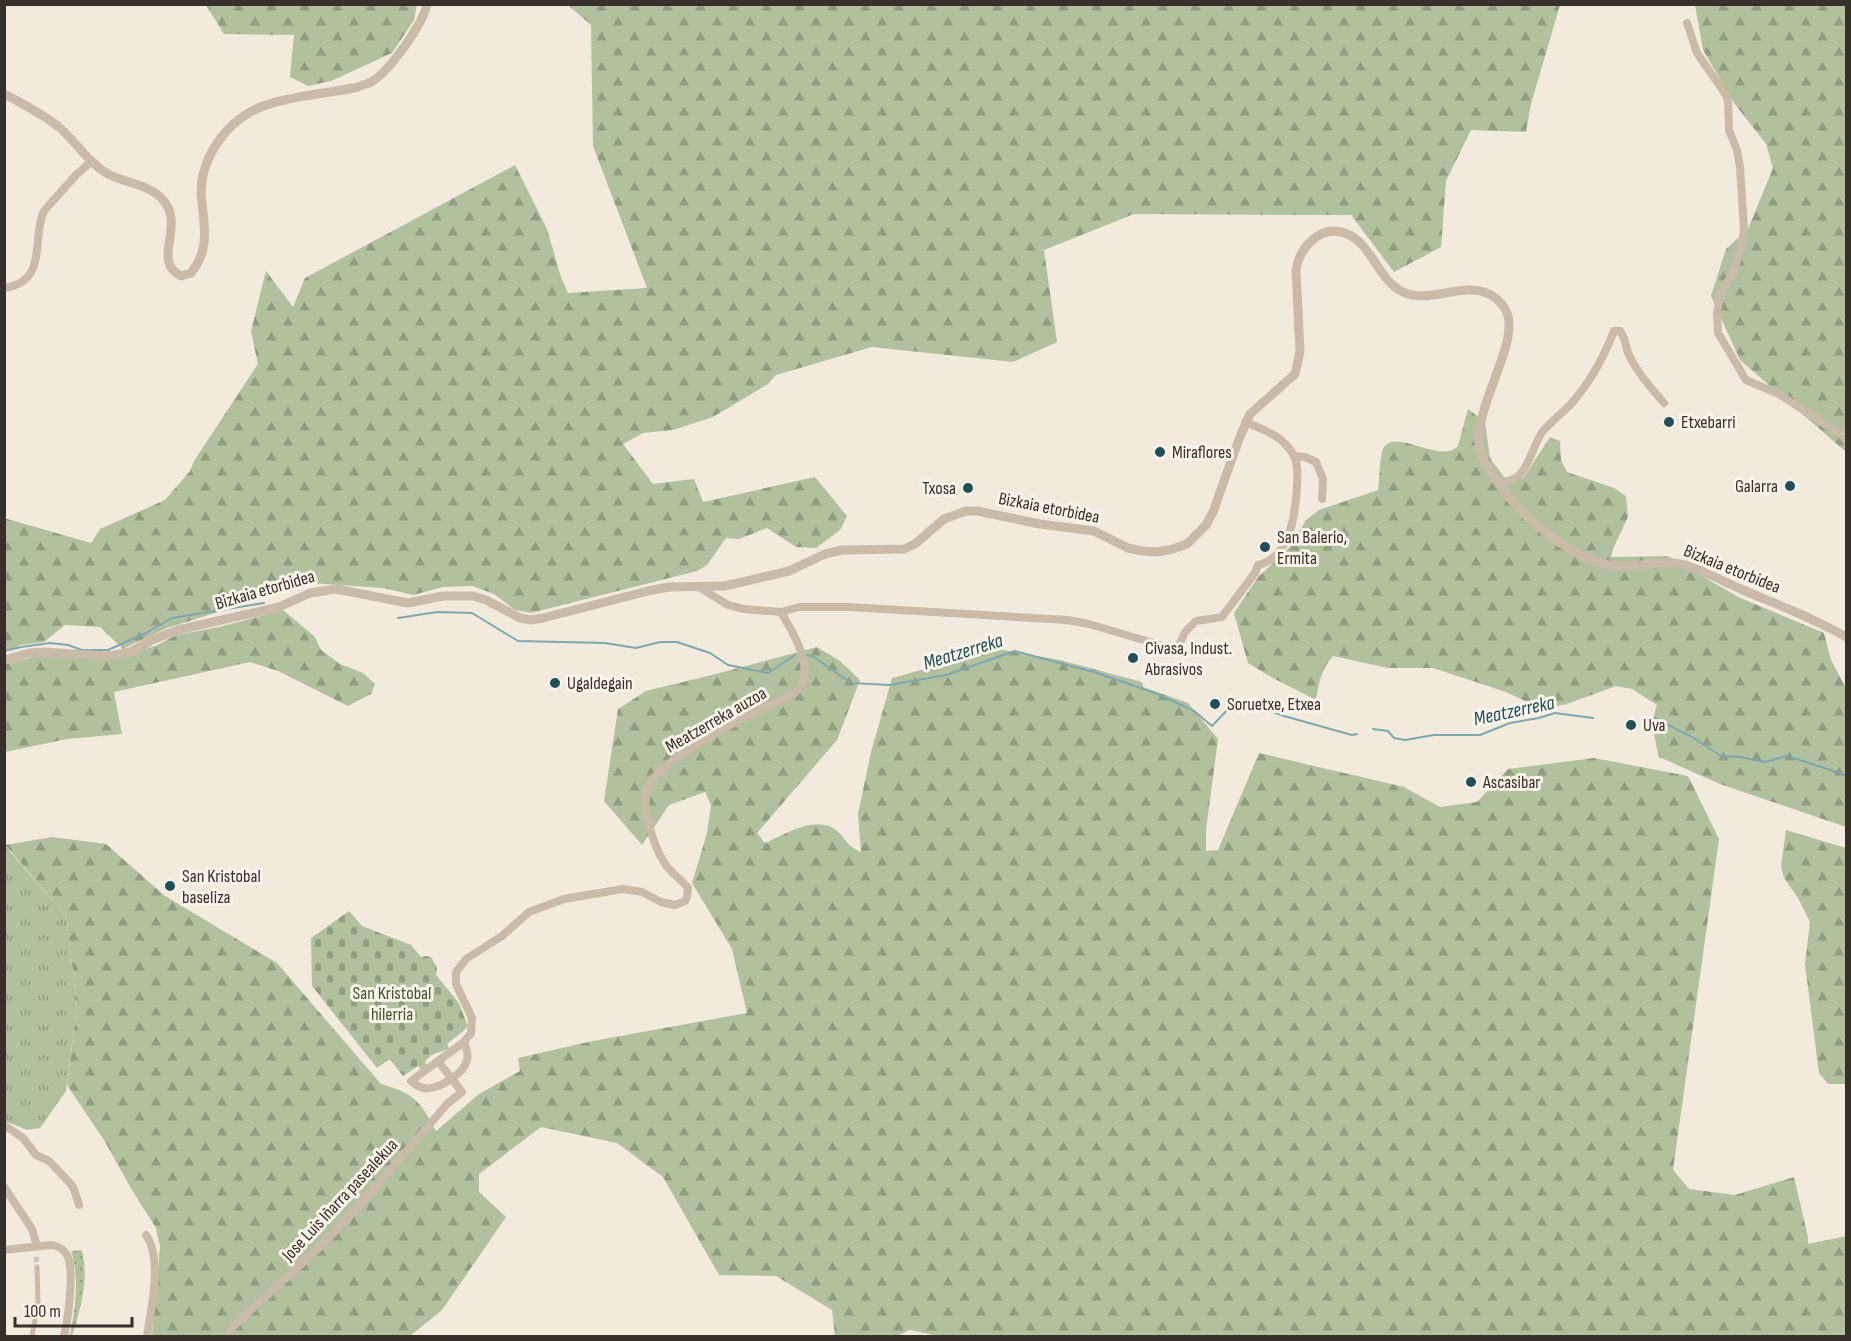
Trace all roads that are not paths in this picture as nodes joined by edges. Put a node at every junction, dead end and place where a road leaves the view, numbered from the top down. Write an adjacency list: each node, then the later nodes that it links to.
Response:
1 (427, 4): 4 (street)
2 (1687, 23): 8 (street)
3 (4, 94): 4 (street)
4 (92, 161): 5 (street)
5 (4, 288)
6 (1664, 403): 10 (street)
7 (1245, 422): 9 (street); 10 (street, Bizkaia etorbidea); 12 (street, Bizkaia etorbidea)
8 (1846, 438)
9 (1294, 456): 11 (street); 13 (street)
10 (1498, 482): 14 (street, Bizkaia etorbidea)
11 (1322, 499)
12 (697, 586): 13 (street); 15 (street, Bizkaia etorbidea)
13 (781, 612): 16 (street, Meatzerreka auzoa)
14 (1846, 637)
15 (4, 660)
16 (472, 1018): 17 (street, Jose Luis Iñarra pasealekua)
17 (464, 1042): 18 (street); 19 (street, Jose Luis Iñarra pasealekua)
18 (438, 1061): 19 (street); 19 (street)
19 (453, 1080): 30 (street, Jose Luis Iñarra pasealekua)
20 (4, 1125): 22 (street)
21 (4, 1187): 24 (street)
22 (79, 1205)
23 (147, 1235): 29 (street)
24 (36, 1246): 25 (street); 28 (street)
25 (4, 1250)
26 (37, 1269): 27 (street)
27 (32, 1336)
28 (64, 1336)
29 (147, 1336)
30 (229, 1336)

